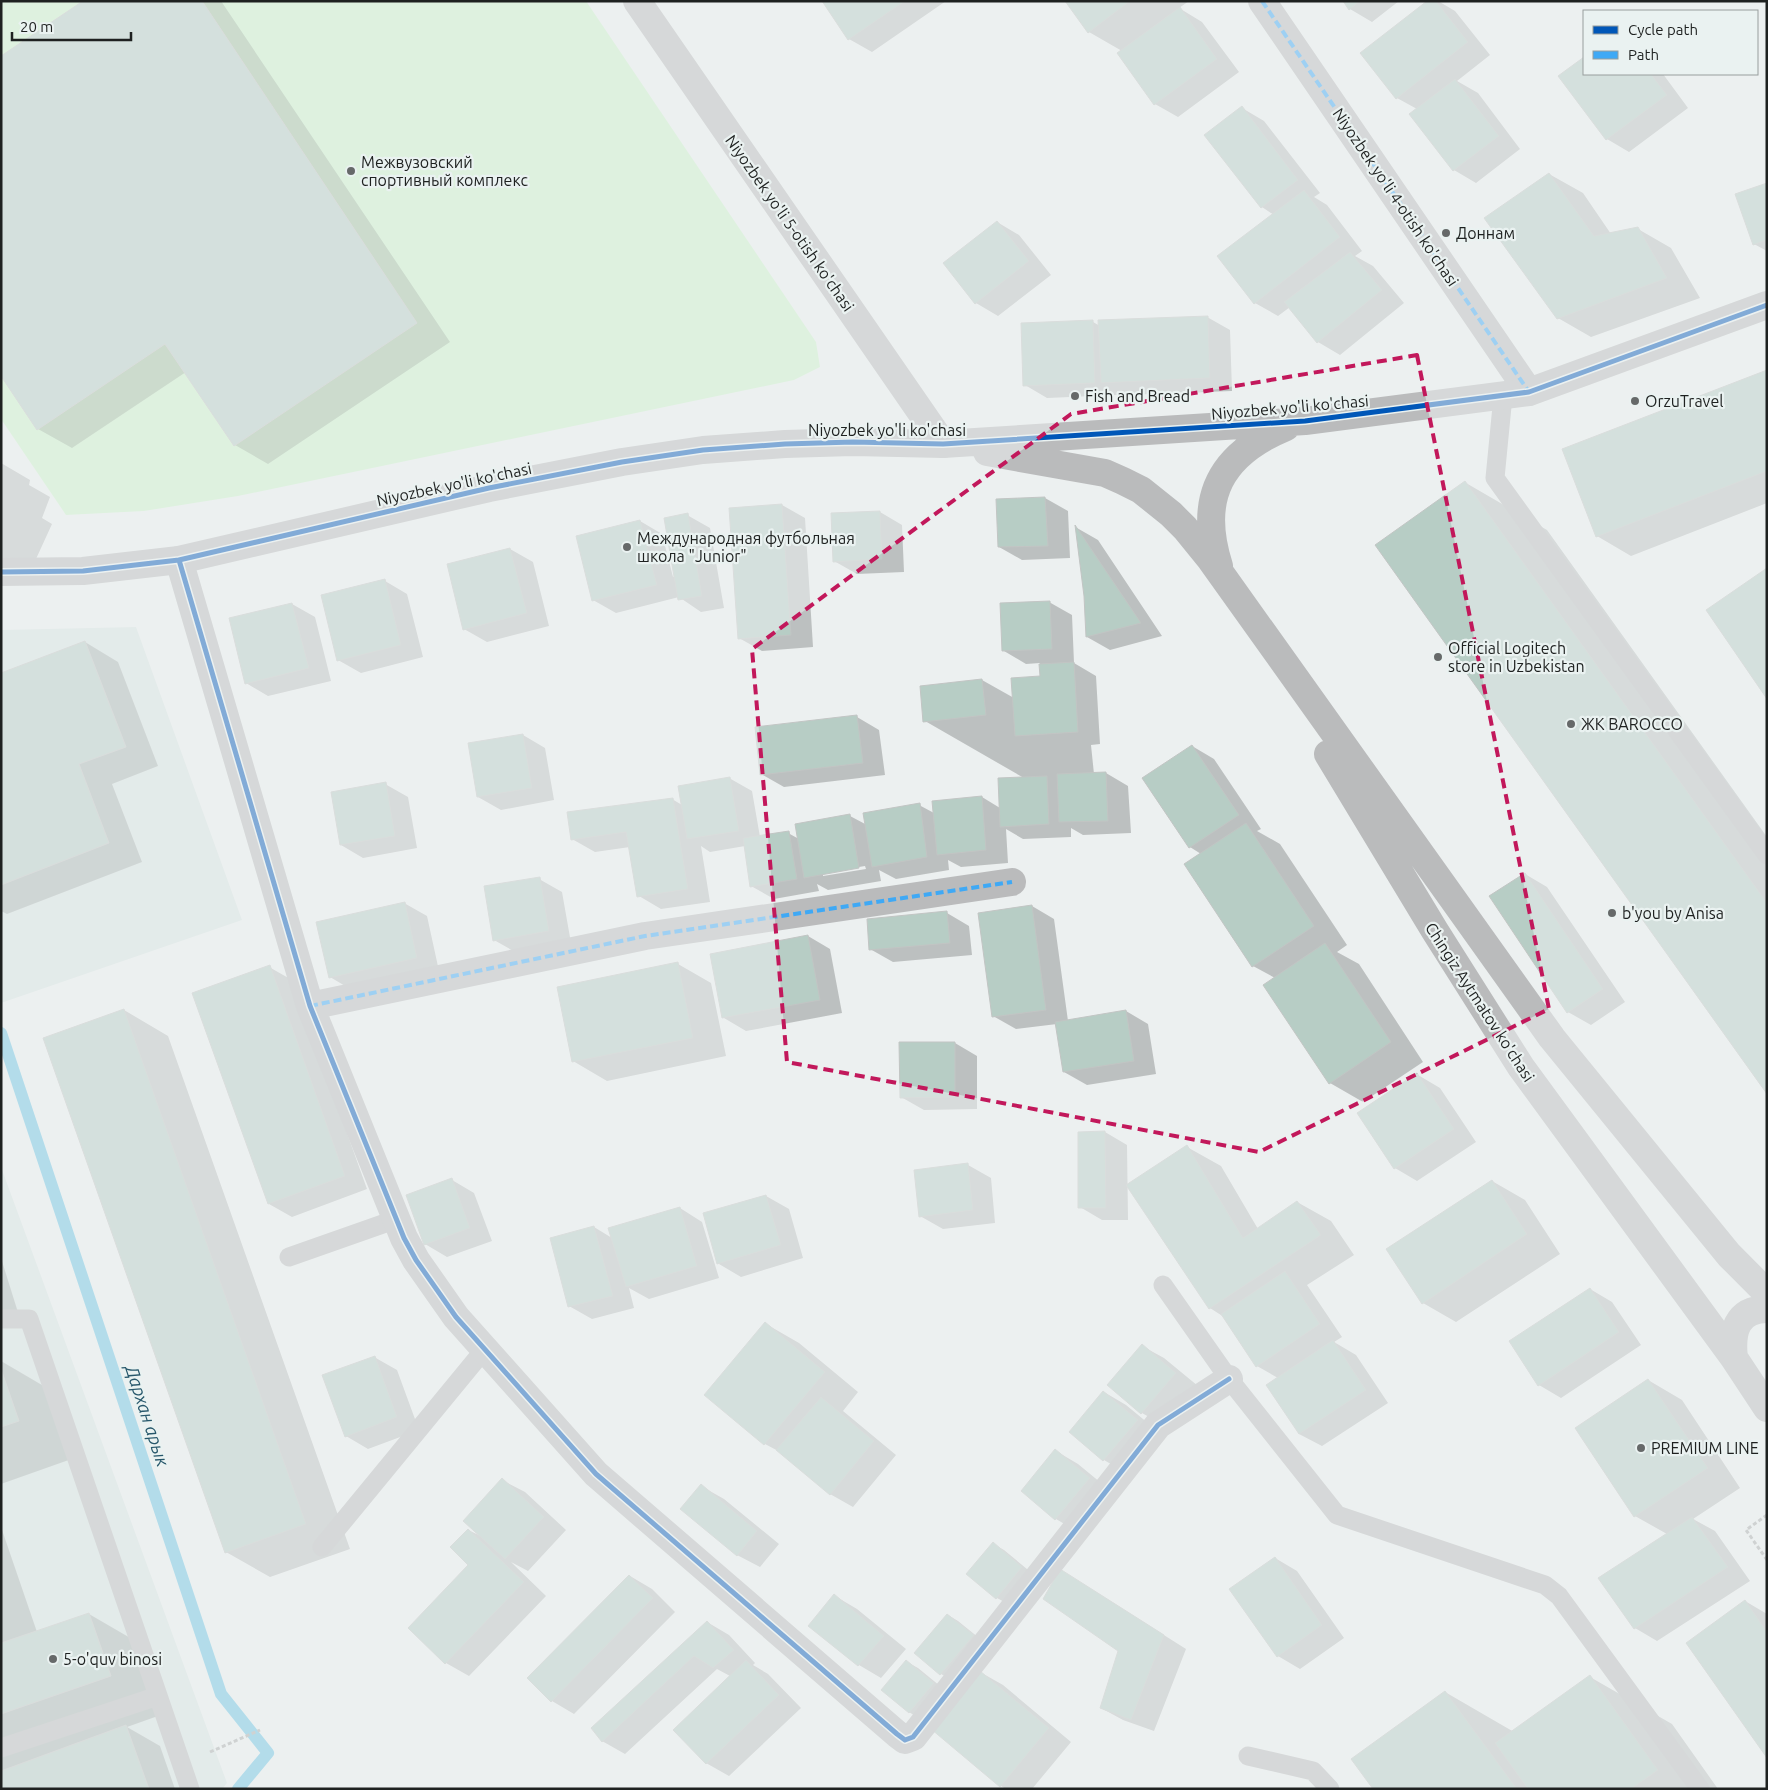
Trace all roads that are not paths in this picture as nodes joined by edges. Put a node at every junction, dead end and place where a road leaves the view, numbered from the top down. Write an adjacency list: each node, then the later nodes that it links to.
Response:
1 (637, 1): 6 (street, Niyozbek yo'li 5-otish ko'chasi)
2 (1262, 1): 4 (street, Niyozbek yo'li 4-otish ko'chasi)
3 (1767, 305): 4 (street, Niyozbek yo'li ko'chasi)
4 (1516, 394): 5 (street, Niyozbek yo'li ko'chasi); 10 (lane)
5 (1305, 421): 6 (street, Niyozbek yo'li ko'chasi); 9 (street, Niyozbek yo'li ko'chasi)
6 (943, 444): 7 (street, Niyozbek yo'li ko'chasi); 9 (street, Chingiz Aytmatov ko'chasi)
7 (179, 560): 8 (street, Niyozbek yo'li ko'chasi); 12 (street)
8 (1, 572)
9 (1222, 577): 16 (street, Chingiz Aytmatov ko'chasi); 20 (street, Chingiz Aytmatov ko'chasi)
10 (1767, 855)
11 (1012, 882): 12 (street)
12 (310, 1006): 13 (street)
13 (397, 1219): 14 (lane); 19 (street)
14 (289, 1258)
15 (1163, 1285): 21 (lane)
16 (1767, 1292)
17 (1767, 1309): 20 (street)
18 (1, 1319): 24 (lane)
19 (484, 1350): 21 (street); 23 (lane)
20 (1734, 1358): 22 (street, Chingiz Aytmatov ko'chasi)
21 (1229, 1379): 29 (lane)
22 (1767, 1408)
23 (322, 1546)
24 (158, 1696): 25 (lane); 27 (lane)
25 (1, 1748)
26 (1248, 1756): 28 (lane)
27 (190, 1789)
28 (1330, 1789)
29 (1700, 1789)

